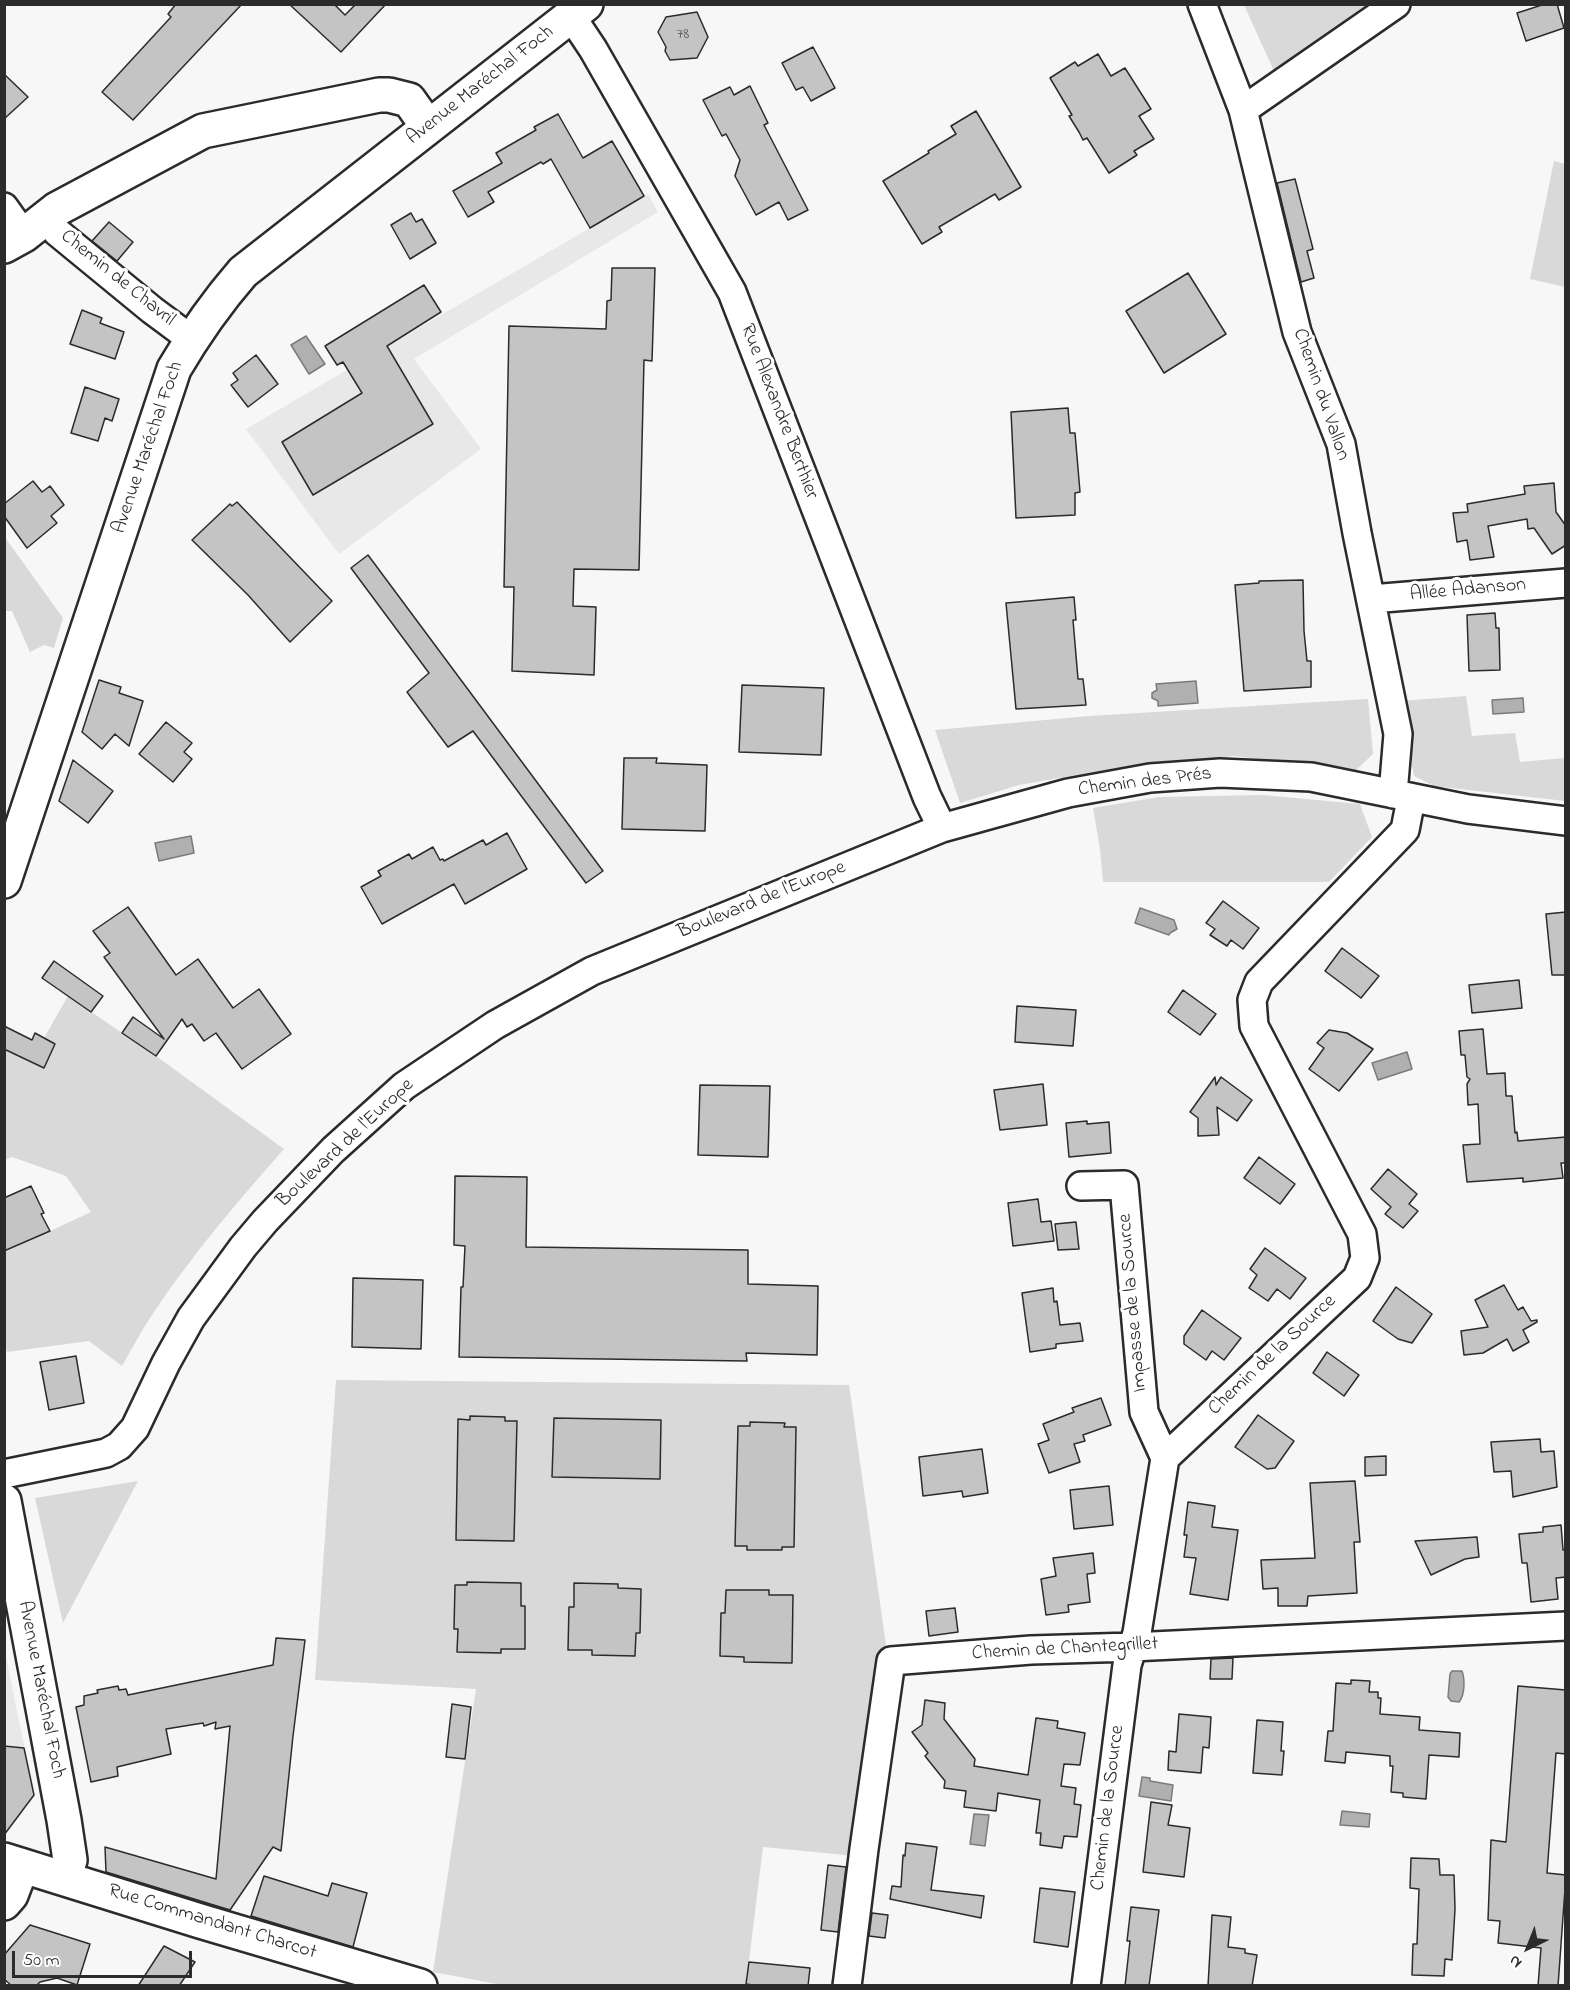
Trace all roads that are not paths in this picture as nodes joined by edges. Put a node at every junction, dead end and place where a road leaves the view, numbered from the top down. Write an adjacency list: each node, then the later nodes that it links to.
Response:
1 (1202, 4): 4 (street, Chemin du Vallon)
2 (1396, 4): 4 (street)
3 (579, 10): 5 (main road, Avenue Maréchal Foch); 13 (street, Rue Alexandre Berthier)
4 (1243, 110): 10 (street, Chemin du Vallon)
5 (428, 127): 7 (main road); 8 (main road, Avenue Maréchal Foch)
6 (4, 207): 7 (street, Chemin de Chavril)
7 (25, 232): 8 (street, Chemin de Chavril)
8 (191, 339): 14 (main road, Avenue Maréchal Foch)
9 (1566, 583): 10 (street, Allée Adanson)
10 (1371, 599): 11 (street, Chemin du Vallon)
11 (1402, 796): 12 (street, Chemin des Prés); 13 (street, Chemin des Prés); 16 (street, Chemin de la Source)
12 (1566, 821)
13 (942, 828): 17 (street, Boulevard de l'Europe)
14 (4, 881)
15 (1081, 1185): 16 (street, Impasse de la Source)
16 (1165, 1458): 20 (street, Chemin de la Source)
17 (4, 1474)
18 (4, 1501): 22 (main road, Avenue Maréchal Foch)
19 (1566, 1626): 20 (street, Chemin de Chantegrillet)
20 (1132, 1647): 26 (street, Chemin de Chantegrillet); 27 (street, Chemin de la Source)
21 (13, 1863): 22 (main road, Rue Commandant Charcot); 23 (main road)
22 (64, 1878): 24 (main road, Rue Commandant Charcot)
23 (4, 1903)
24 (382, 1980): 25 (main road, Rue Commandant Charcot)
25 (420, 1986)
26 (847, 1986)
27 (1086, 1986)

